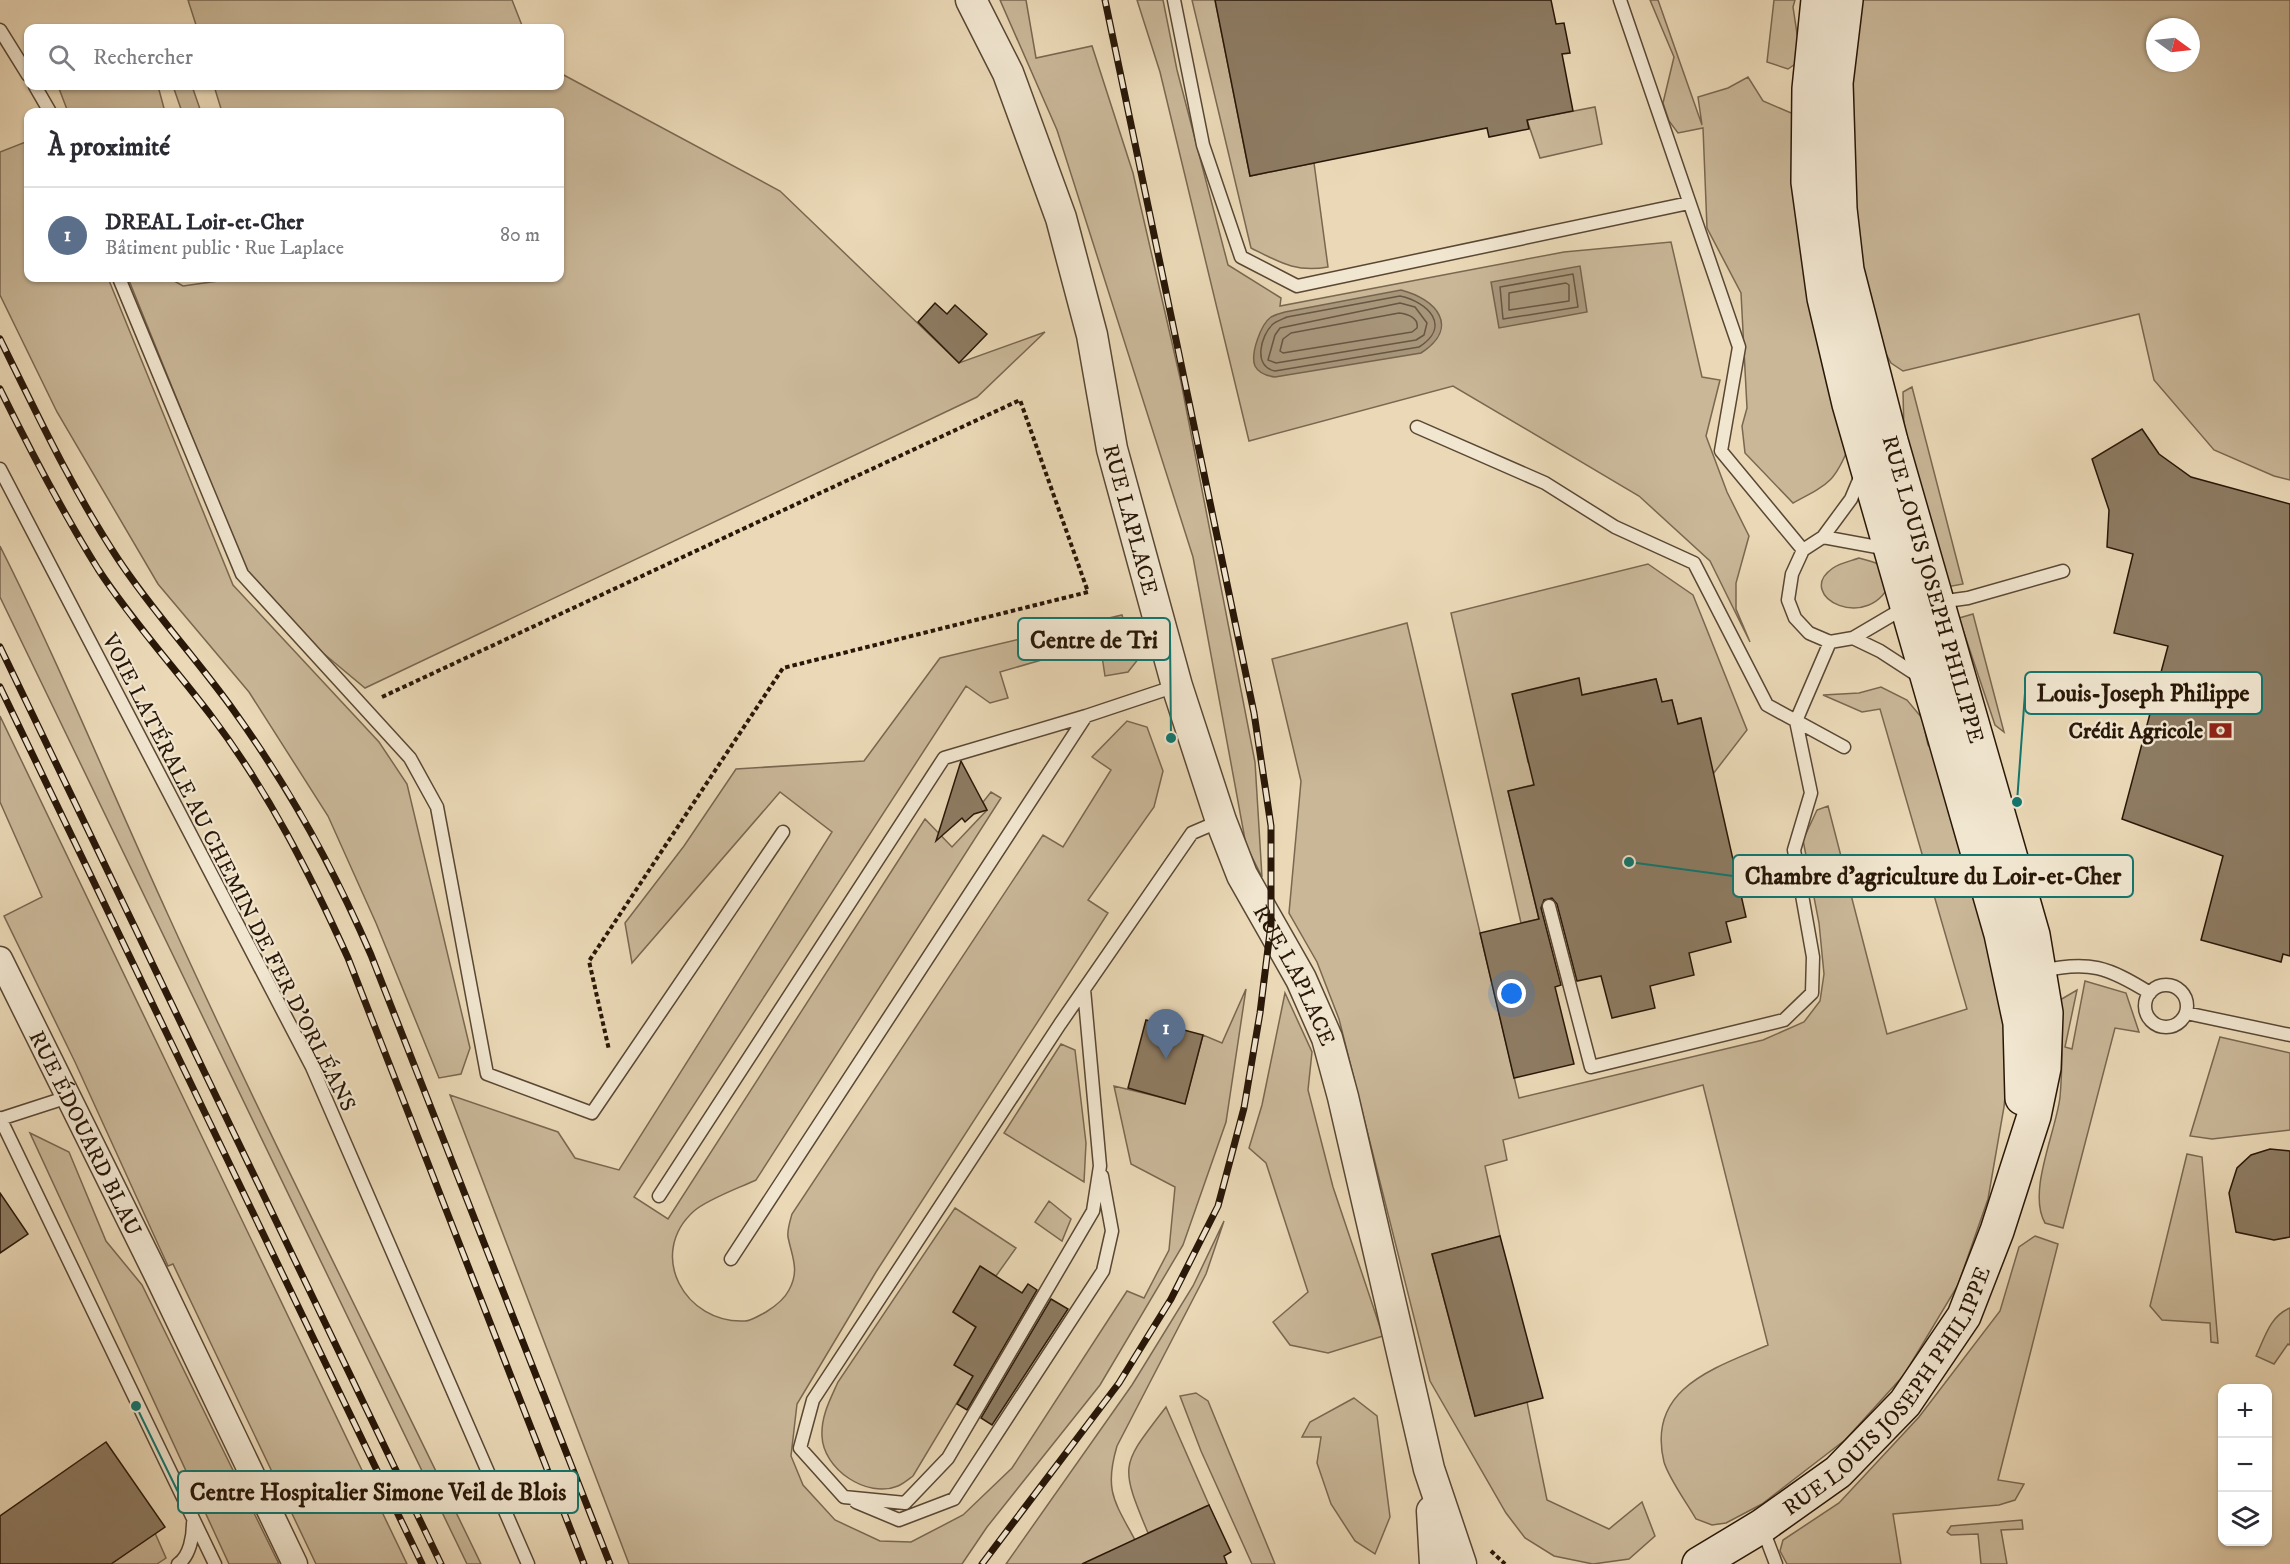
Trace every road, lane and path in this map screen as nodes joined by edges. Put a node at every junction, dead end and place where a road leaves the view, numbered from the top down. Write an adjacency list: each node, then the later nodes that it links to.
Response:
1 (971, 0): 25 (street, RUE LAPLACE)
2 (1174, 0): 11 (lane)
3 (1620, 0): 11 (lane)
4 (1839, 0): 6 (main road, RUE LOUIS JOSEPH PHILIPPE); 9 (main road, RUE LOUIS JOSEPH PHILIPPE)
5 (0, 30): 7 (lane)
6 (1839, 57): 9 (lane); 20 (main road, RUE LOUIS JOSEPH PHILIPPE)
7 (24, 69)
8 (37, 90): 10 (lane)
9 (1816, 97): 14 (main road, RUE LOUIS JOSEPH PHILIPPE)
10 (49, 108)
11 (1689, 203): 17 (lane)
12 (121, 282): 26 (lane)
13 (1417, 427): 28 (lane)
14 (1867, 461): 16 (lane); 18 (main road, RUE LOUIS JOSEPH PHILIPPE)
15 (0, 469): 58 (lane, VOIE LATÉRALE AU CHEMIN DE FER D'ORLÉANS)
16 (1823, 537): 17 (lane); 18 (lane)
17 (1803, 549): 23 (lane)
18 (1901, 554): 20 (main road, RUE LOUIS JOSEPH PHILIPPE)
19 (2063, 571): 20 (lane)
20 (1923, 604): 22 (lane); 24 (main road, RUE LOUIS JOSEPH PHILIPPE)
21 (1933, 634): 24 (lane)
22 (1854, 638): 23 (lane); 24 (lane)
23 (1830, 642): 28 (lane)
24 (1945, 683): 30 (main road, RUE LOUIS JOSEPH PHILIPPE); 38 (main road, RUE LOUIS JOSEPH PHILIPPE)
25 (1177, 686): 27 (lane); 32 (street, RUE LAPLACE)
26 (363, 706): 44 (lane); 44 (path)
27 (1086, 716): 49 (lane); 50 (lane)
28 (1796, 721): 29 (lane); 35 (lane)
29 (1844, 747)
30 (1953, 767): 31 (lane); 42 (main road, RUE LOUIS JOSEPH PHILIPPE)
31 (1974, 793)
32 (1221, 821): 39 (lane); 51 (street, RUE LAPLACE)
33 (783, 832): 44 (lane)
34 (1999, 878): 36 (lane)
35 (1549, 906)
36 (2014, 932)
37 (0, 958): 45 (street, RUE ÉDOUARD BLAU)
38 (2030, 962): 40 (lane); 42 (lane); 48 (main road, RUE LOUIS JOSEPH PHILIPPE)
39 (1084, 989): 47 (lane); 52 (lane)
40 (2150, 993): 41 (lane); 41 (lane)
41 (2186, 1013): 43 (lane)
42 (2018, 1014): 48 (main road, RUE LOUIS JOSEPH PHILIPPE)
43 (2290, 1035)
44 (615, 1078)
45 (68, 1097): 46 (lane); 57 (street, RUE ÉDOUARD BLAU)
46 (0, 1118): 53 (lane)
47 (1100, 1166): 52 (lane); 52 (lane)
48 (2014, 1172): 54 (main road, RUE LOUIS JOSEPH PHILIPPE)
49 (659, 1196)
50 (731, 1259)
51 (1428, 1469): 59 (street); 60 (street)
52 (844, 1497)
53 (194, 1519): 55 (lane); 56 (lane)
54 (1762, 1526): 61 (main road, RUE LOUIS JOSEPH PHILIPPE); 62 (lane)
55 (178, 1564)
56 (215, 1564)
57 (295, 1564)
58 (528, 1564)
59 (1435, 1564)
60 (1461, 1564)
61 (1699, 1564)
62 (1776, 1564)

